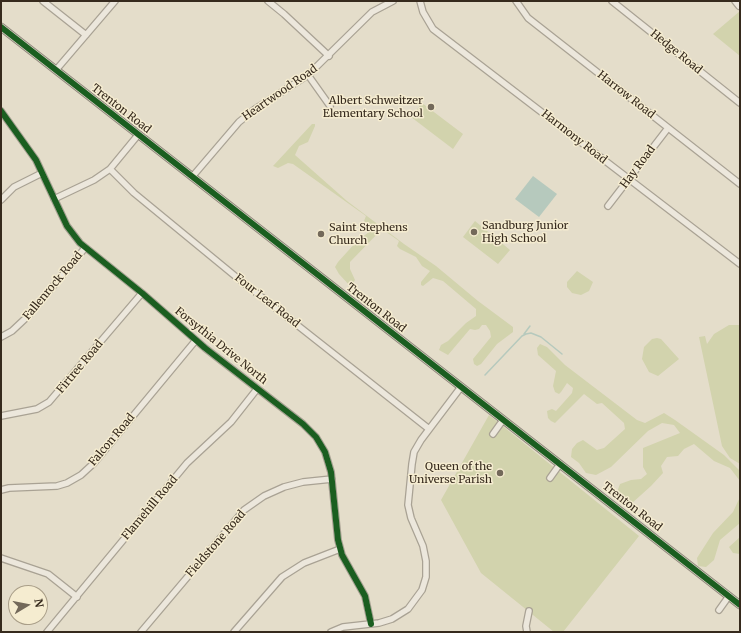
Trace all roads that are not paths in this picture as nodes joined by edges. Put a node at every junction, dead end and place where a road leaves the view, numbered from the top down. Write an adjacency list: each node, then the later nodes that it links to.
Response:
1 (43, 1): 13 (street)
2 (115, 1): 13 (street)
3 (268, 1): 10 (street)
4 (393, 1): 9 (street, Heartwood Road)
5 (420, 1): 25 (street, Harmony Road)
6 (516, 1): 20 (street, Harrow Road)
7 (612, 1): 17 (street, Hedge Road)
8 (735, 1): 11 (street)
9 (385, 2): 14 (street, Heartwood Road)
10 (276, 3): 14 (street)
11 (739, 6)
12 (1, 27): 15 (main road, Trenton Road)
13 (86, 35): 15 (street)
14 (329, 56): 16 (street, Heartwood Road)
15 (56, 70): 21 (main road, Trenton Road)
16 (308, 75): 18 (street); 24 (street, Heartwood Road)
17 (740, 103)
18 (330, 106)
19 (1, 111): 23 (street, Forsythia Drive North)
20 (668, 128): 25 (street, Hay Road); 26 (street, Harrow Road)
21 (138, 135): 22 (street); 24 (main road, Trenton Road)
22 (110, 169): 27 (street); 39 (street, Four Leaf Road)
23 (42, 173): 27 (street, Forsythia Drive North); 28 (street)
24 (192, 177): 35 (main road, Trenton Road)
25 (629, 180): 29 (street, Hay Road); 31 (street, Harmony Road)
26 (740, 184)
27 (54, 198): 30 (street, Forsythia Drive North)
28 (1, 200)
29 (608, 206)
30 (85, 248): 32 (street, Forsythia Drive North); 33 (street, Fallenrock Road)
31 (740, 264)
32 (142, 293): 34 (street, Forsythia Drive North); 37 (street, Firtree Road)
33 (1, 337)
34 (196, 340): 36 (street, Forsythia Drive North); 44 (street, Falcon Road)
35 (461, 387): 38 (main road, Trenton Road); 39 (street)
36 (257, 389): 43 (street, Forsythia Drive North); 48 (street, Flamehill Road)
37 (1, 416)
38 (503, 420): 40 (street); 41 (main road, Trenton Road)
39 (429, 428): 52 (street)
40 (493, 434)
41 (560, 464): 42 (street); 47 (main road, Trenton Road)
42 (550, 478)
43 (332, 479): 45 (street, Forsythia Drive North); 54 (street, Fieldstone Road)
44 (1, 490)
45 (340, 549): 52 (street, Forsythia Drive North); 55 (street)
46 (1, 558): 48 (street)
47 (730, 596): 49 (main road, Trenton Road); 50 (street)
48 (77, 597): 53 (street, Flamehill Road)
49 (740, 605)
50 (719, 610)
51 (529, 611): 57 (street)
52 (371, 624): 56 (street)
53 (47, 632)
54 (141, 632)
55 (234, 632)
56 (332, 632)
57 (527, 632)

